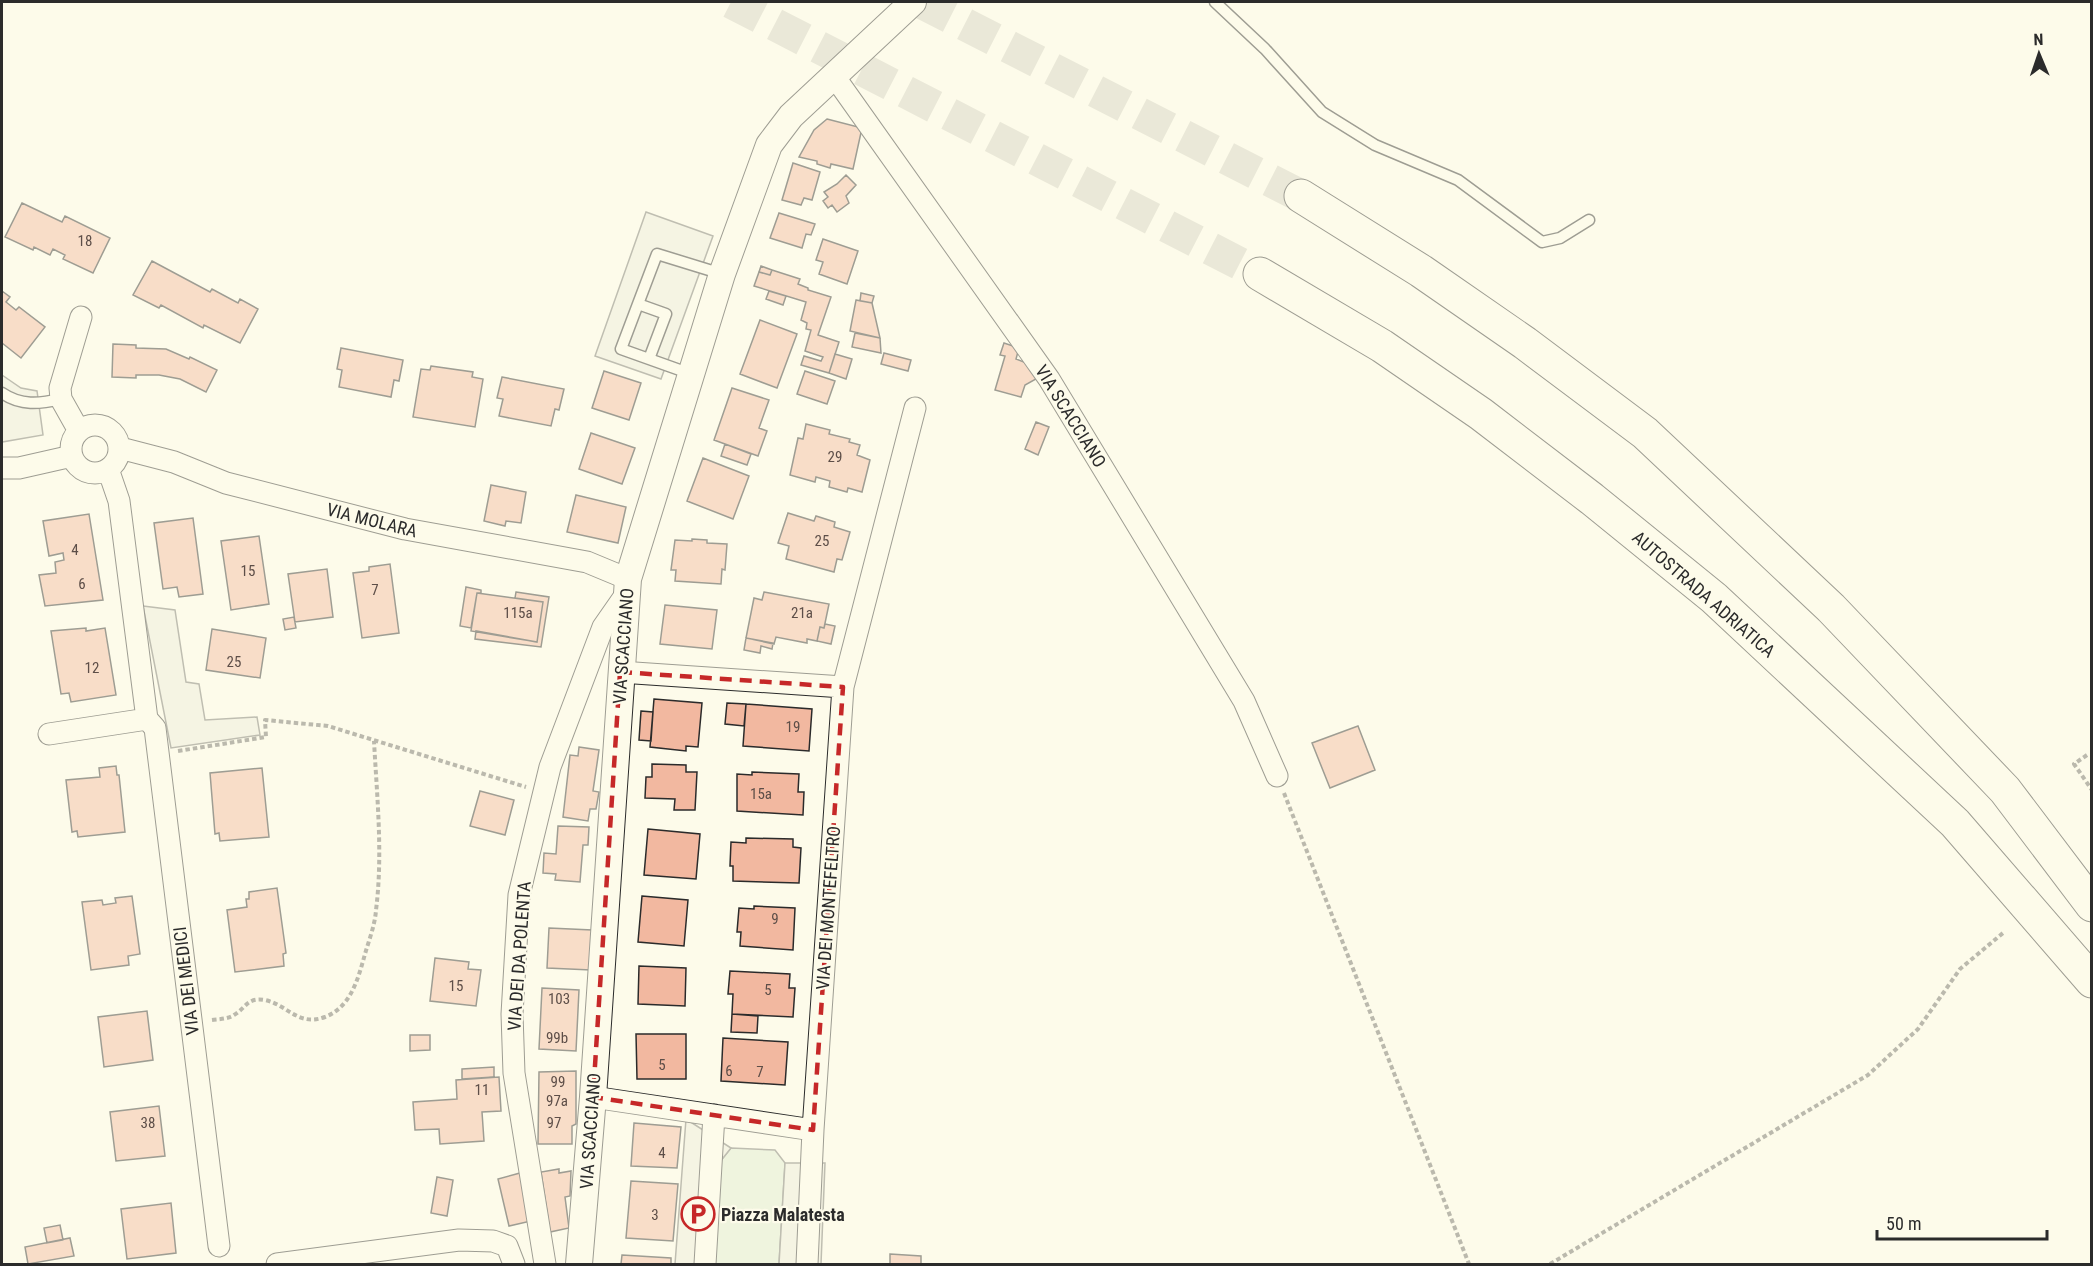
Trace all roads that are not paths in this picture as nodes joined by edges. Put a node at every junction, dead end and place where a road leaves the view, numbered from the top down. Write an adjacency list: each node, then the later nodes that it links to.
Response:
1 (913, 2): 3 (street, VIA SCACCIANO)
2 (1215, 2): 5 (lane)
3 (834, 76): 6 (street, VIA SCACCIANO); 25 (street, VIA SCACCIANO)
4 (1301, 196): 26 (highway)
5 (1589, 220)
6 (722, 274): 8 (lane); 11 (street, VIA SCACCIANO)
7 (1260, 274): 27 (highway, AUTOSTRADA ADRIATICA)
8 (638, 304): 10 (lane); 10 (lane)
9 (81, 317): 13 (street)
10 (649, 359): 11 (lane)
11 (691, 374): 20 (street, VIA SCACCIANO)
12 (2, 393): 13 (lane)
13 (61, 399): 15 (street)
14 (915, 408): 22 (street, VIA DEI MONTEFELTRO)
15 (79, 431): 16 (street); 17 (street)
16 (120, 448): 19 (street); 20 (street, VIA MOLARA)
17 (72, 456): 18 (street); 19 (street)
18 (2, 468)
19 (108, 469): 23 (street, VIA DEI MEDICI)
20 (627, 586): 21 (street, VIA SCACCIANO); 34 (street, VIA DEI DA POLENTA)
21 (620, 672): 22 (street); 28 (street, VIA SCACCIANO)
22 (843, 687): 30 (street, VIA DEI MONTEFELTRO)
23 (147, 719): 24 (street); 31 (street, VIA DEI MEDICI)
24 (48, 734)
25 (1277, 776)
26 (2091, 905)
27 (2091, 981)
28 (593, 1097): 29 (street); 35 (street, VIA SCACCIANO)
29 (714, 1115): 30 (street); 36 (street)
30 (813, 1130): 37 (street)
31 (219, 1246)
32 (277, 1264): 33 (street)
33 (514, 1264)
34 (545, 1264)
35 (579, 1264)
36 (705, 1264)
37 (807, 1264)

